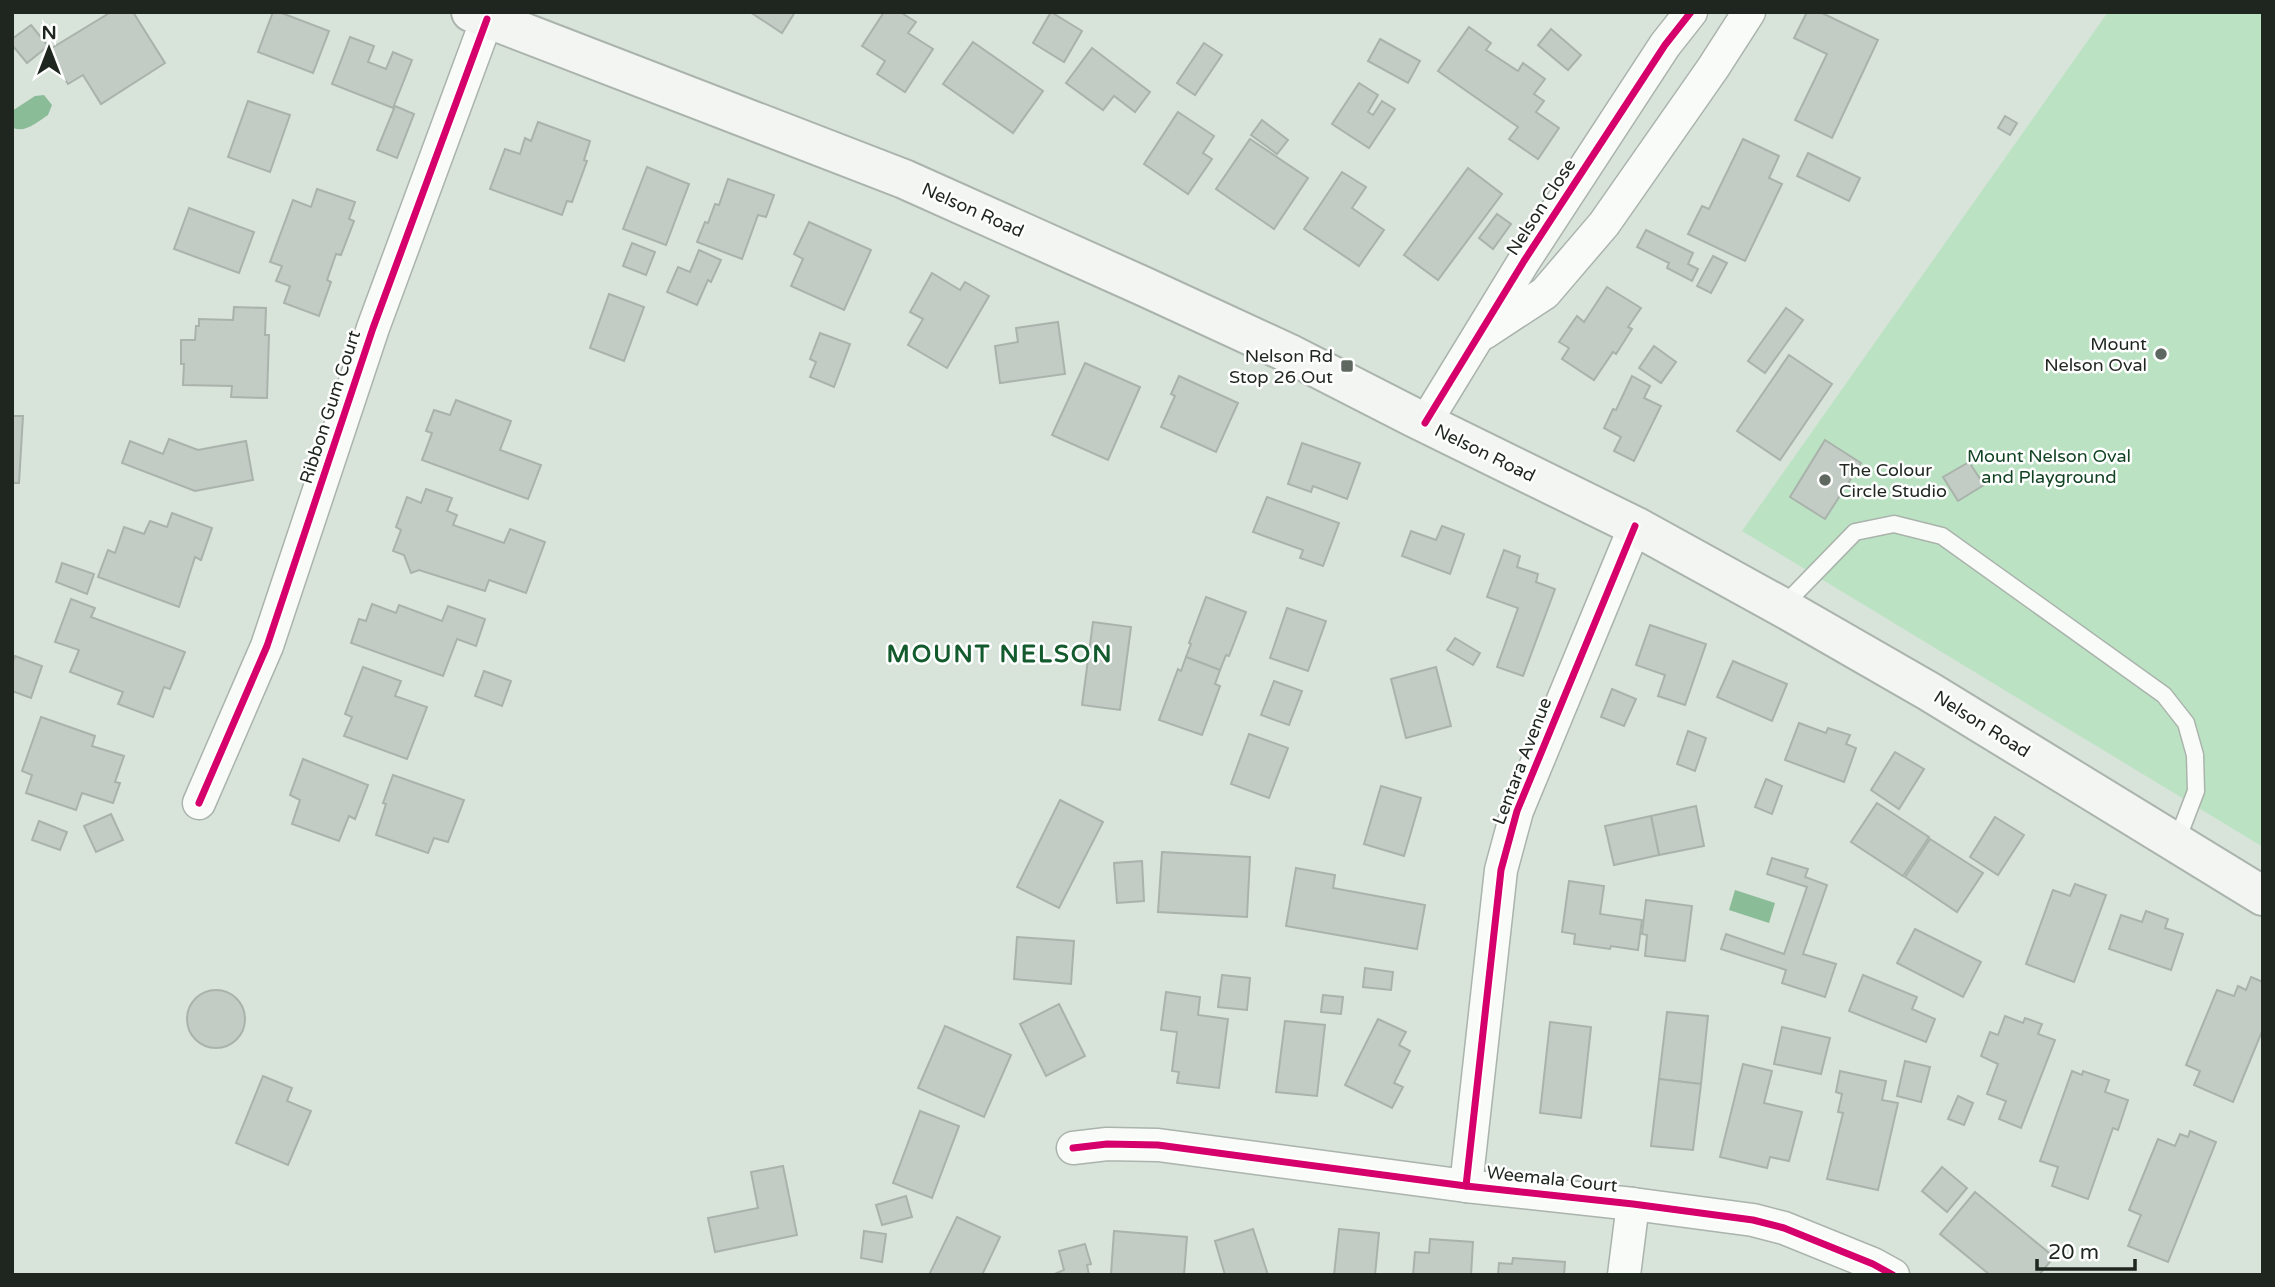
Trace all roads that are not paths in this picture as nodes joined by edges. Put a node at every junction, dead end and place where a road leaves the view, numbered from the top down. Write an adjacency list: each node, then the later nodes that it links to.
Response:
1 (1690, 12): 4 (street, Nelson Close)
2 (1749, 12): 4 (street, Nelson Close)
3 (479, 15): 5 (main road, Nelson Road); 8 (street, Ribbon Gum Court)
4 (1477, 338): 5 (street, Nelson Close)
5 (1425, 423): 6 (main road, Nelson Road)
6 (1634, 526): 7 (main road, Nelson Road); 12 (street, Lentara Avenue)
7 (1782, 607): 9 (main road, Nelson Road); 9 (lane)
8 (199, 803)
9 (2175, 844): 10 (main road, Nelson Road)
10 (2263, 896)
11 (1073, 1148): 12 (street, Weemala Court)
12 (1466, 1185): 13 (street, Weemala Court)
13 (1633, 1204): 14 (street); 15 (street, Weemala Court)
14 (1624, 1275)
15 (1893, 1275)

